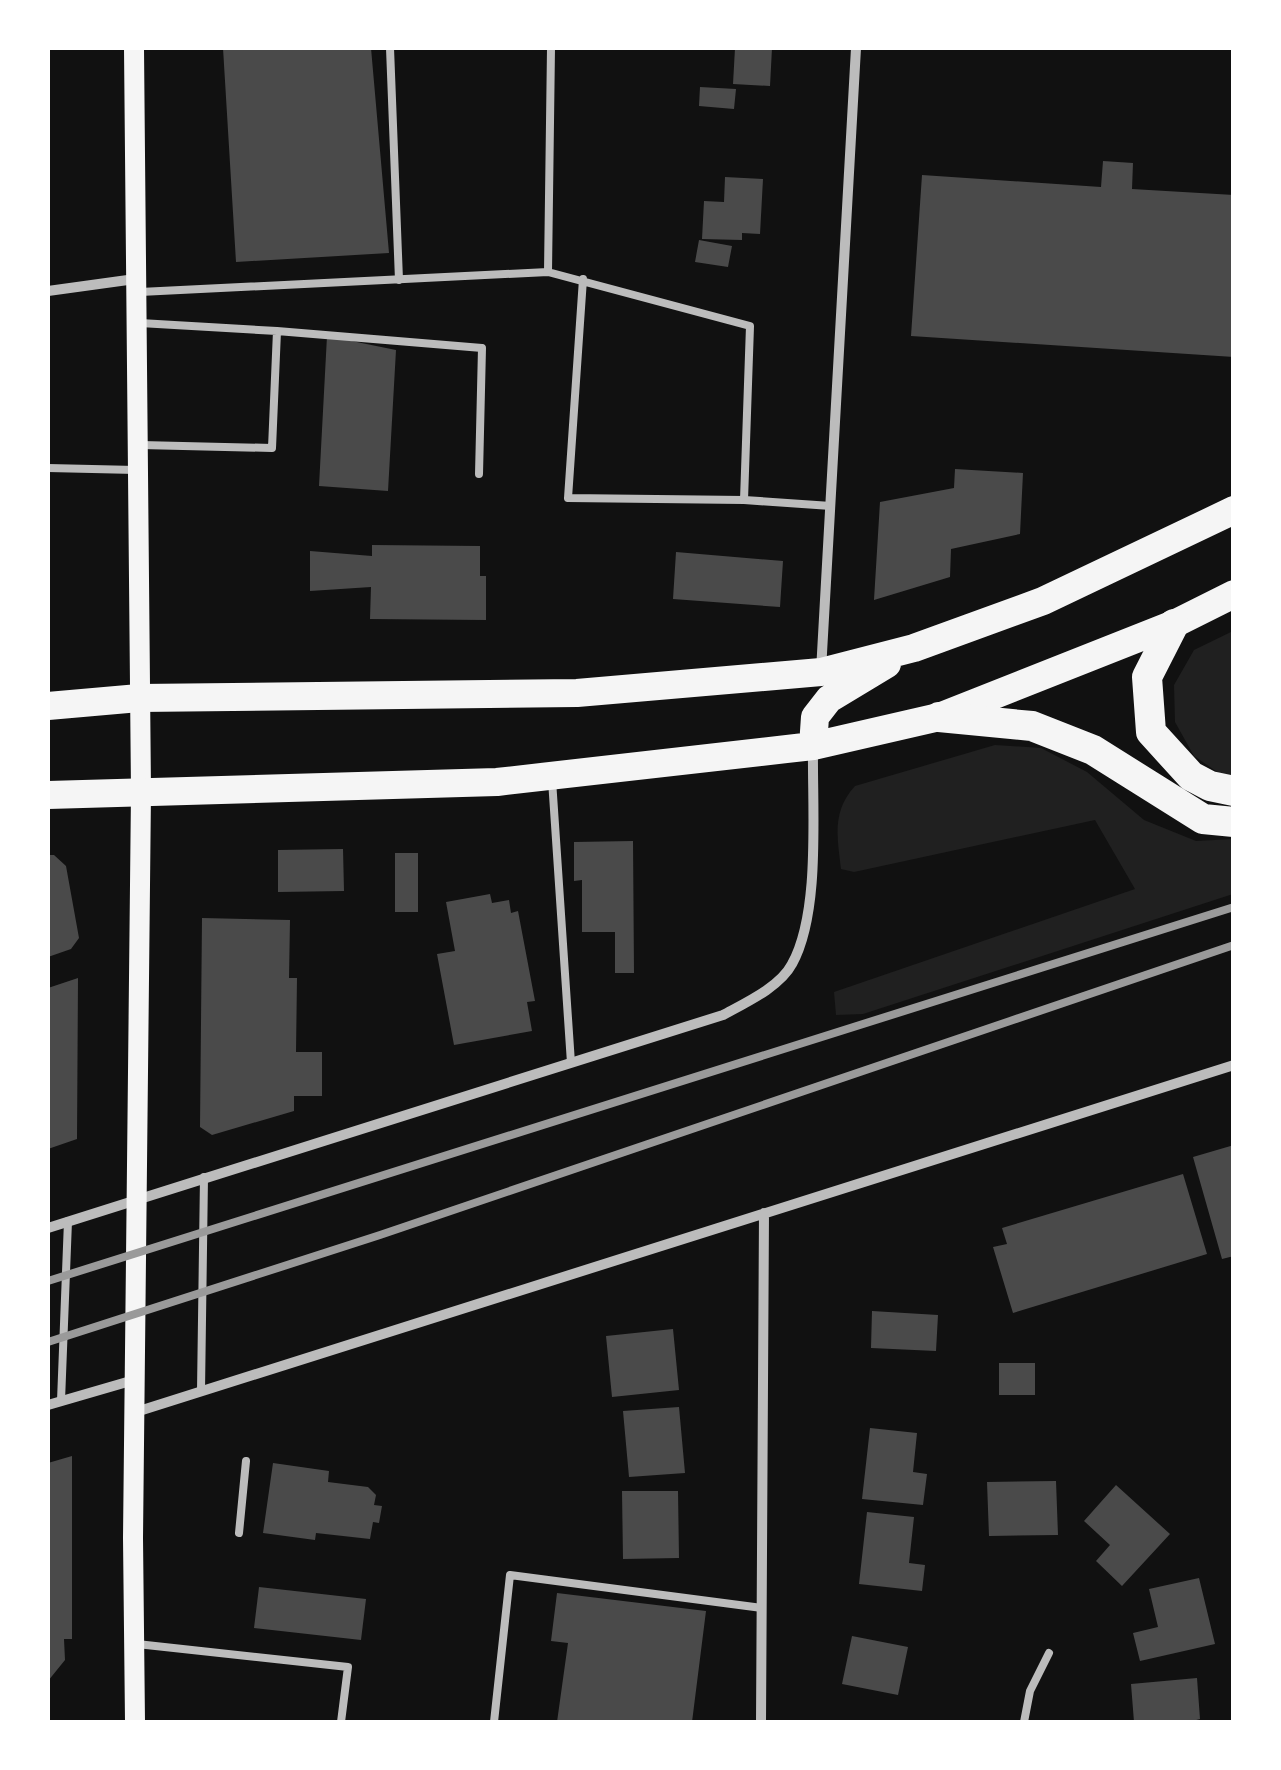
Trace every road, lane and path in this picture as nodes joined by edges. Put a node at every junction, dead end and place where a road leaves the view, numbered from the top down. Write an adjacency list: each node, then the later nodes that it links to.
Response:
1 (134, 48): 8 (main road)
2 (390, 48): 7 (lane)
3 (551, 48): 5 (lane)
4 (856, 48): 17 (street)
5 (548, 272): 6 (lane); 7 (lane)
6 (583, 279): 16 (lane); 16 (lane)
7 (399, 280): 8 (lane)
8 (135, 286): 9 (street); 10 (main road)
9 (48, 292)
10 (135, 322): 11 (lane); 12 (main road)
11 (277, 331): 12 (lane); 15 (lane)
12 (136, 445): 14 (main road)
13 (48, 468): 14 (lane)
14 (136, 470): 23 (main road)
15 (479, 474)
16 (744, 500): 17 (lane)
17 (830, 506): 22 (street)
18 (1234, 510): 21 (highway)
19 (1234, 594): 20 (highway)
20 (1174, 624): 25 (highway); 28 (highway)
21 (914, 648): 22 (highway); 26 (highway)
22 (821, 672): 23 (highway)
23 (139, 698): 24 (highway); 29 (main road)
24 (48, 706)
25 (939, 717): 26 (highway); 31 (highway)
26 (813, 746): 27 (highway); 32 (street)
27 (552, 775): 29 (highway); 32 (lane)
28 (1234, 791)
29 (140, 792): 30 (highway); 35 (main road)
30 (48, 795)
31 (1234, 822)
32 (571, 1063): 34 (street)
33 (1234, 1065): 36 (street)
34 (204, 1177): 35 (street); 40 (lane)
35 (137, 1198): 37 (street); 39 (main road)
36 (764, 1213): 40 (street); 46 (street)
37 (68, 1221): 38 (street); 41 (lane)
38 (48, 1228)
39 (135, 1380): 41 (street); 43 (main road)
40 (201, 1391): 43 (street)
41 (61, 1401): 42 (street)
42 (48, 1405)
43 (134, 1412): 47 (main road)
44 (246, 1462): 45 (lane)
45 (238, 1532)
46 (762, 1608): 51 (lane); 52 (street)
47 (133, 1643): 49 (main road); 50 (lane)
48 (1049, 1654): 53 (lane)
49 (135, 1722)
50 (341, 1722)
51 (494, 1722)
52 (761, 1722)
53 (1024, 1722)

